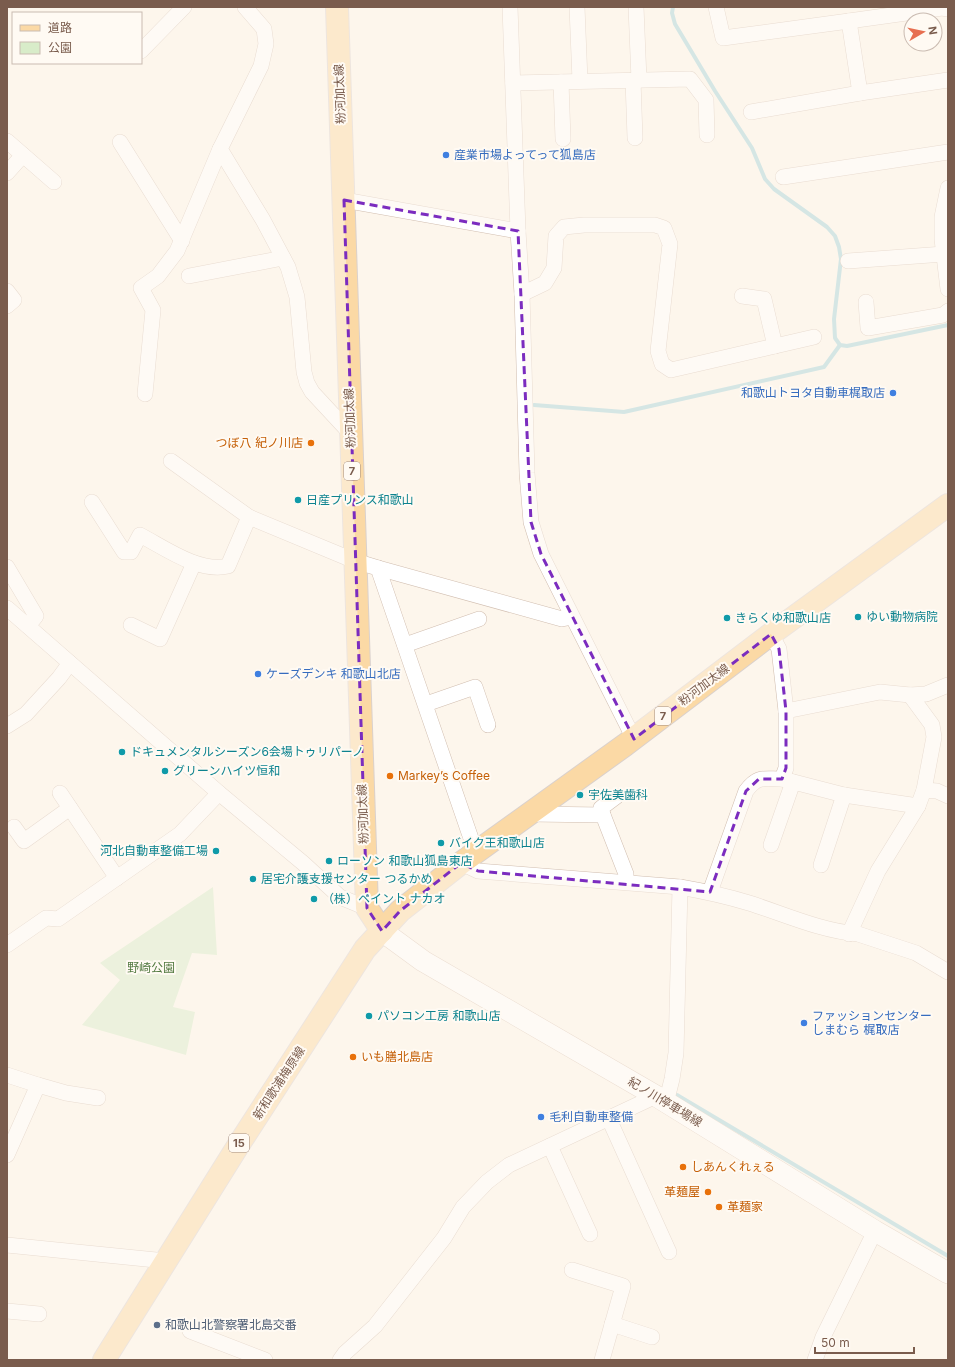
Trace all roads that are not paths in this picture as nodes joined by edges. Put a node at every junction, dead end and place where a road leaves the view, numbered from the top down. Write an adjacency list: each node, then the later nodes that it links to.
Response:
1 (184, 7): 10 (street)
2 (245, 7): 23 (street)
3 (337, 7): 30 (main road, 粉河加太線 / 7)
4 (510, 7): 15 (street)
5 (577, 7): 13 (street)
6 (636, 7): 11 (street)
7 (716, 7): 9 (street)
8 (948, 9): 9 (street)
9 (848, 21): 16 (street)
10 (142, 50)
11 (636, 80): 13 (street); 18 (street); 19 (street)
12 (948, 80): 16 (street)
13 (580, 81): 14 (street)
14 (561, 82): 15 (street); 20 (street)
15 (513, 83): 31 (street)
16 (860, 93): 17 (street)
17 (750, 112)
18 (707, 135)
19 (635, 138)
20 (563, 139)
21 (7, 141): 25 (street)
22 (120, 142): 32 (street)
23 (220, 149): 32 (street); 34 (street)
24 (948, 152): 27 (street)
25 (23, 155): 26 (street); 28 (street)
26 (7, 173)
27 (783, 177)
28 (54, 182)
29 (948, 188): 33 (street)
30 (344, 200): 31 (street); 47 (main road, 粉河加太線 / 7)
31 (518, 231): 39 (street)
32 (182, 241): 46 (street)
33 (944, 254): 35 (street); 37 (street)
34 (283, 258): 36 (street); 47 (street)
35 (848, 261)
36 (189, 276)
37 (948, 289)
38 (7, 291): 42 (street)
39 (522, 294): 45 (street); 57 (street)
40 (742, 296): 45 (street)
41 (866, 302): 43 (street)
42 (7, 306)
43 (948, 311)
44 (814, 337): 45 (street)
45 (775, 346)
46 (145, 394)
47 (350, 433): 52 (main road, 粉河加太線 / 7)
48 (171, 461): 51 (street)
49 (92, 502): 53 (street)
50 (948, 505): 61 (main road, 粉河加太線 / 7)
51 (249, 517): 52 (street); 53 (street)
52 (355, 562): 55 (street); 90 (main road, 粉河加太線 / 7)
53 (194, 563): 59 (street)
54 (7, 567): 60 (street)
55 (378, 568): 57 (street); 62 (street)
56 (7, 608): 60 (street)
57 (572, 617): 70 (street)
58 (478, 619): 62 (street)
59 (131, 625)
60 (28, 626): 63 (street)
61 (771, 634): 67 (street); 70 (main road, 粉河加太線 / 7)
62 (405, 645): 66 (street)
63 (70, 663): 69 (street); 74 (street)
64 (948, 685): 65 (street)
65 (910, 695): 67 (street); 72 (street)
66 (426, 704): 68 (street); 84 (street)
67 (786, 711): 71 (street)
68 (488, 725)
69 (7, 726)
70 (634, 739): 80 (main road, 粉河加太線 / 7)
71 (788, 780): 75 (street); 83 (street); 89 (street)
72 (924, 790): 77 (street); 78 (street)
73 (60, 793): 79 (street)
74 (219, 793): 86 (street); 90 (street)
75 (844, 795): 78 (street); 85 (street)
76 (617, 796): 81 (street)
77 (948, 796)
78 (918, 806): 92 (street)
79 (70, 808): 82 (street); 86 (street)
80 (531, 814): 81 (street); 84 (main road, 粉河加太線 / 7)
81 (603, 815): 87 (street)
82 (14, 827)
83 (771, 845)
84 (469, 858): 87 (street); 91 (main road, 粉河加太線 / 7)
85 (821, 865)
86 (117, 878): 93 (street)
87 (626, 882): 88 (street)
88 (680, 887): 89 (street); 98 (street)
89 (710, 892): 92 (street)
90 (367, 908): 91 (main road)
91 (382, 931): 98 (main road, 紀ノ川停車場線); 106 (main road, 新和歌浦梅原線 / 15)
92 (849, 934): 94 (street)
93 (7, 945)
94 (948, 972)
95 (7, 1075): 96 (street)
96 (38, 1085): 97 (street); 101 (street)
97 (98, 1098)
98 (661, 1100): 99 (street); 102 (main road, 紀ノ川停車場線)
99 (609, 1118): 100 (street); 105 (street)
100 (550, 1146): 103 (street); 116 (street)
101 (7, 1155)
102 (875, 1231): 108 (main road, 紀ノ川停車場線); 118 (street)
103 (590, 1234)
104 (7, 1245): 106 (street)
105 (669, 1252)
106 (166, 1261): 114 (main road, 新和歌浦梅原線 / 15)
107 (572, 1270): 111 (street)
108 (948, 1274)
109 (7, 1311): 110 (street)
110 (39, 1314)
111 (612, 1324): 113 (street); 117 (street)
112 (190, 1331): 115 (street)
113 (652, 1337)
114 (104, 1360)
115 (265, 1360)
116 (340, 1360)
117 (602, 1360)
118 (815, 1360)

